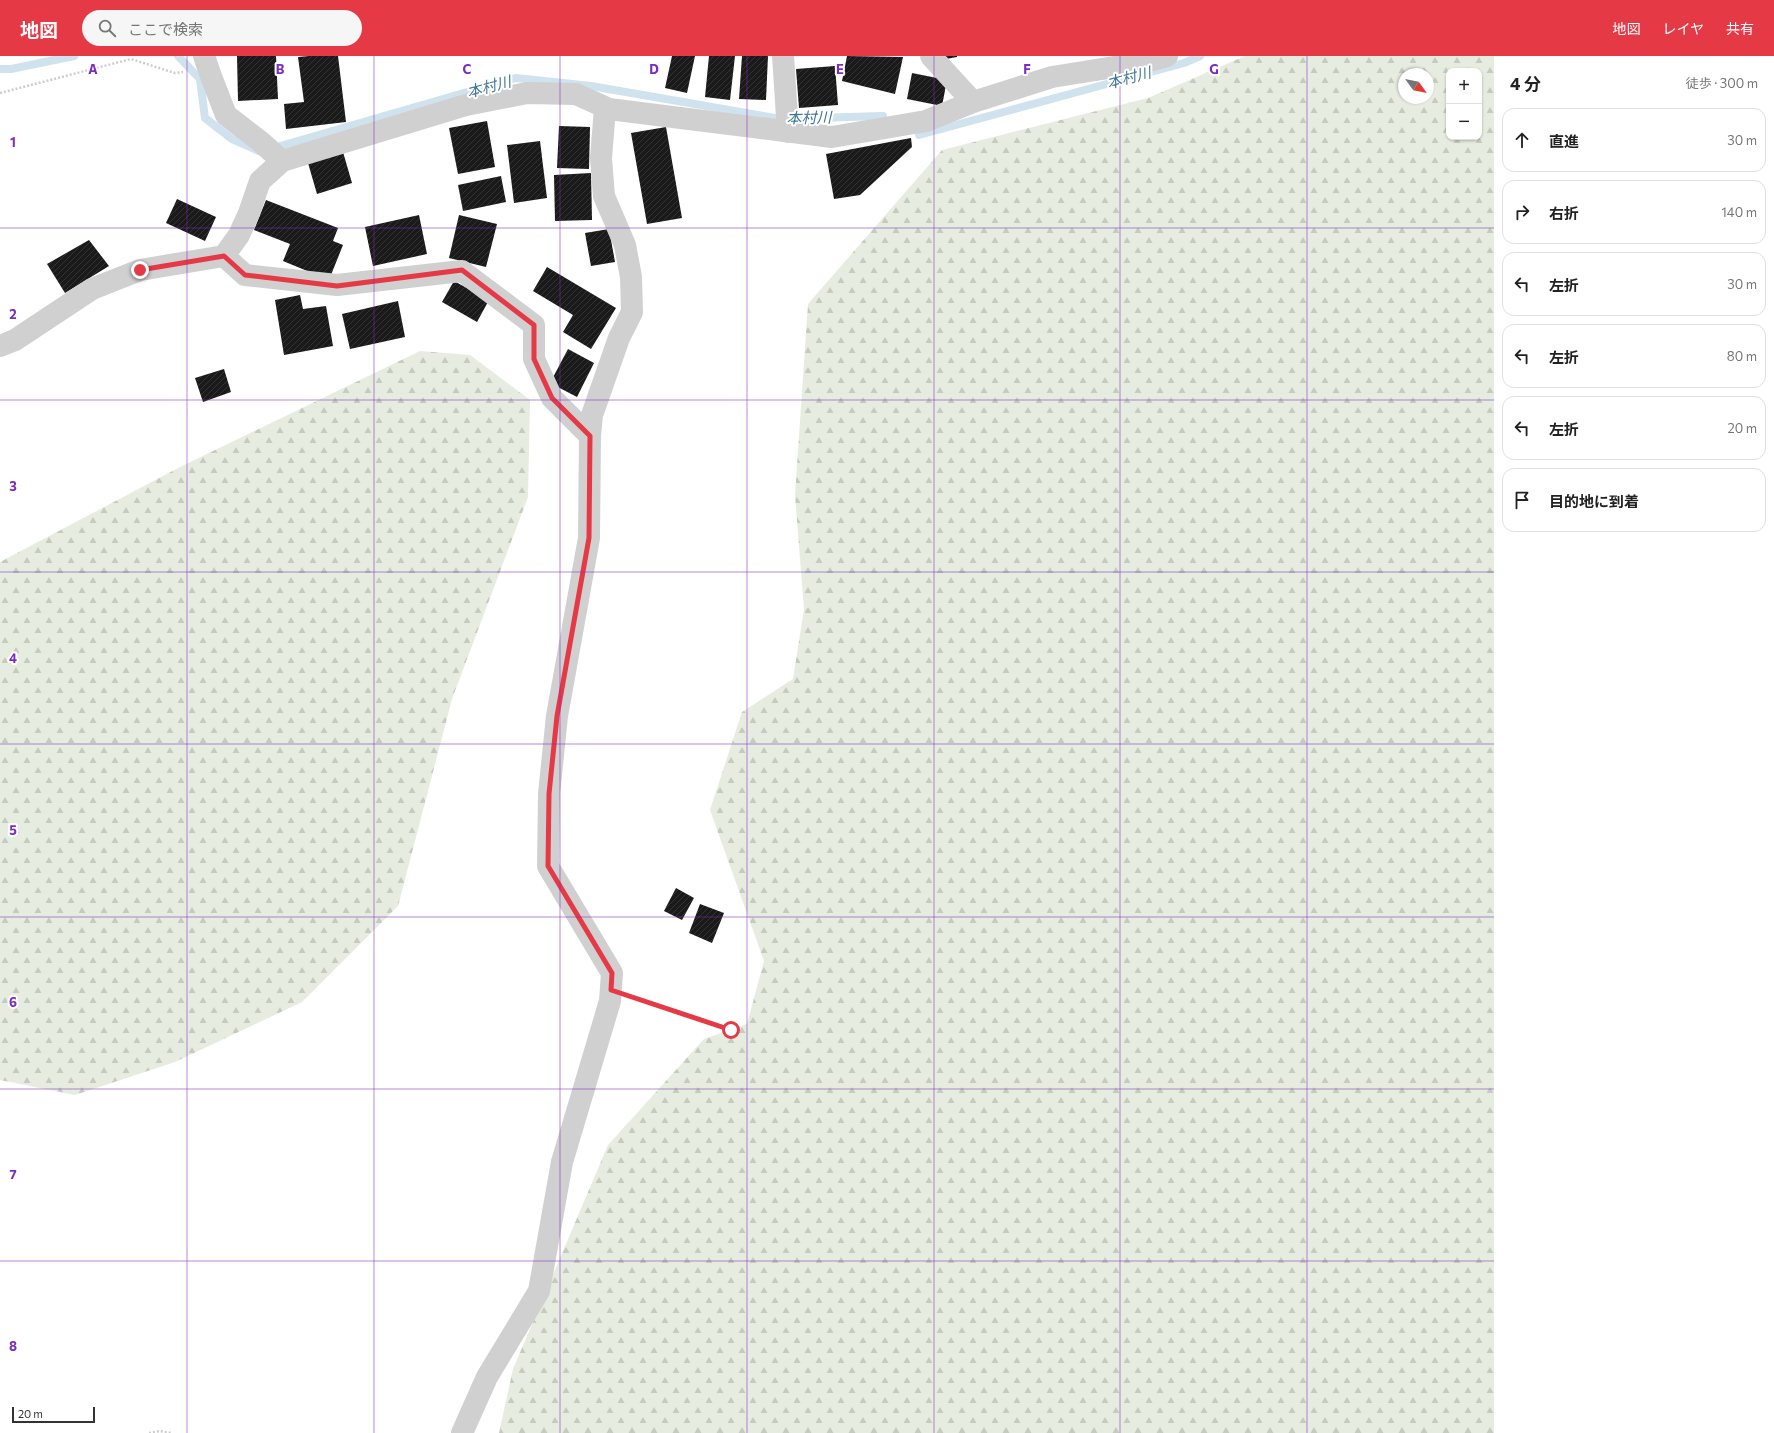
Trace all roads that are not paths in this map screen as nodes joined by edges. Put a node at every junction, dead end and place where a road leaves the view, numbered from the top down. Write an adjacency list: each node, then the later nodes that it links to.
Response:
1 (783, 56): 8 (street)
2 (931, 56): 6 (street)
3 (1166, 56): 4 (street)
4 (1145, 59): 6 (street)
5 (207, 63): 9 (street)
6 (972, 102): 8 (street)
7 (605, 108): 8 (street); 9 (street); 12 (street)
8 (788, 131)
9 (281, 160): 10 (street)
10 (224, 256): 11 (street); 12 (street)
11 (0, 346)
12 (590, 436): 13 (street)
13 (462, 1433)

